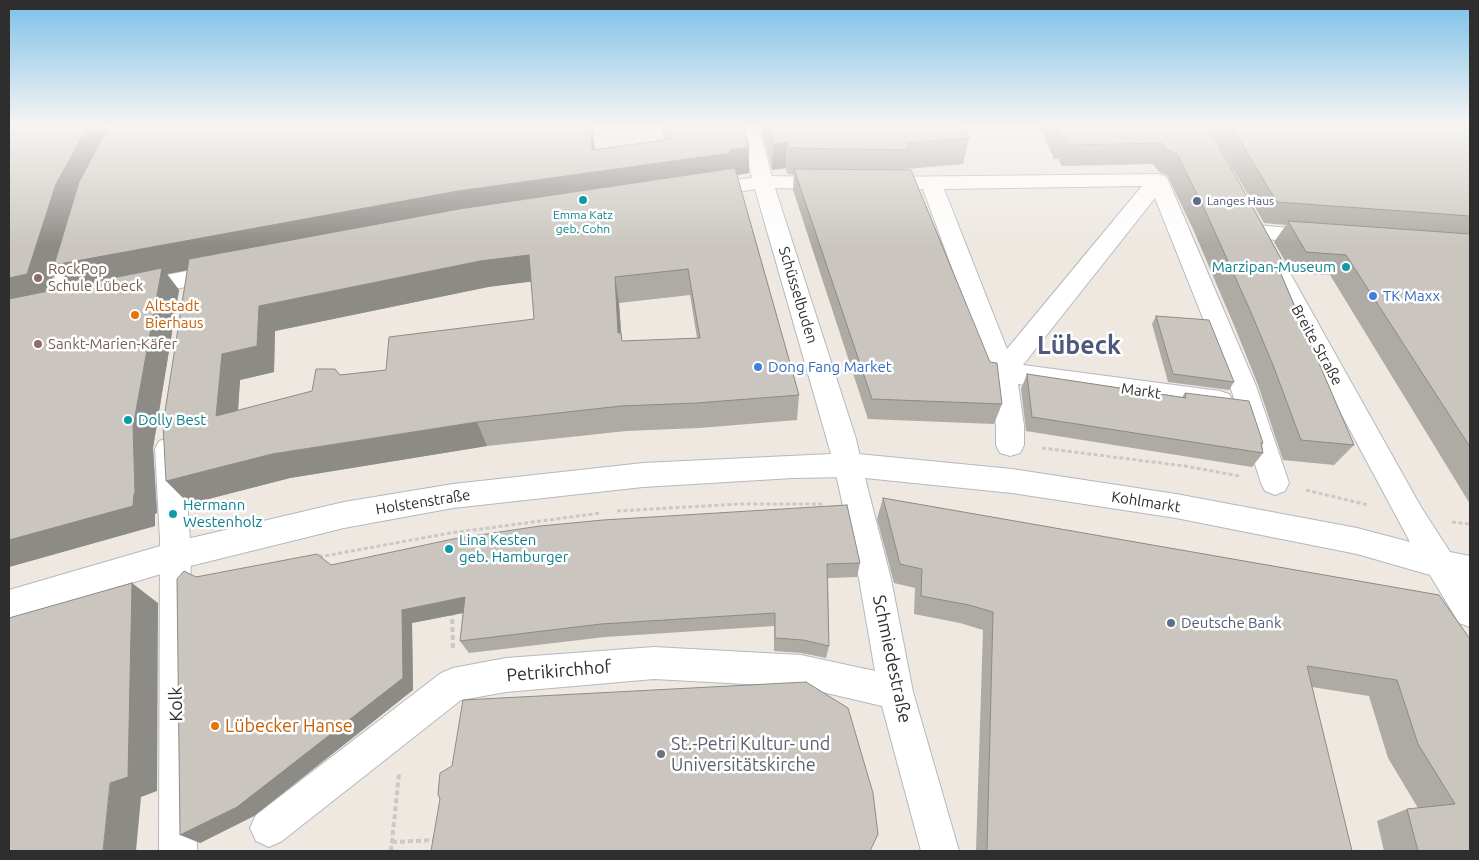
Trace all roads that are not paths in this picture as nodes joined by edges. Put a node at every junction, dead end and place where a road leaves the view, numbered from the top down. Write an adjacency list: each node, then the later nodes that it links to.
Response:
1 (759, 166): 3 (street, Schüsselbuden)
2 (1158, 180): 4 (street); 13 (street); 14 (street)
3 (763, 182): 4 (street); 5 (street); 17 (street, Schüsselbuden)
4 (921, 184): 13 (street)
5 (684, 194)
6 (81, 225): 11 (street)
7 (1333, 238): 20 (street, Breite Straße)
8 (243, 268): 9 (street)
9 (194, 277): 10 (street); 12 (street)
10 (117, 293)
11 (60, 304)
12 (190, 306)
13 (1003, 372): 14 (street, Markt); 16 (street)
14 (1249, 405): 18 (street)
15 (170, 438): 19 (street, Kolk)
16 (1010, 445)
17 (848, 465): 19 (street, Holstenstraße); 20 (street, Kohlmarkt); 24 (street, Schmiedestraße)
18 (1275, 483)
19 (174, 556): 22 (street, Holstenstraße); 26 (street, Kolk)
20 (1439, 564): 21 (street, Kohlmarkt); 23 (street, Breite Straße)
21 (1470, 570)
22 (9, 605)
23 (1470, 612)
24 (896, 692): 25 (street, Petrikirchhof); 27 (street, Schmiedestraße)
25 (269, 828)
26 (178, 851)
27 (940, 851)

